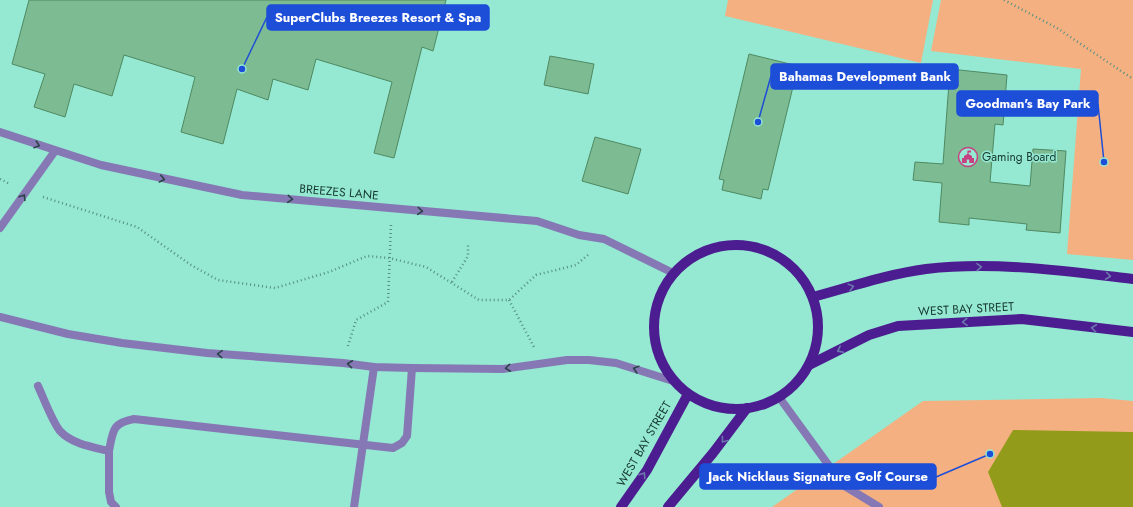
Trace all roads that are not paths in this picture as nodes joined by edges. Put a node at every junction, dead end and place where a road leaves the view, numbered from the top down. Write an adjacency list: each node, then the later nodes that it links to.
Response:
1 (0, 132): 2 (lane, BREEZES LANE, one-way to 2)
2 (55, 151): 3 (lane, one-way to 2); 4 (lane, BREEZES LANE, one-way to 4)
3 (0, 228)
4 (673, 273): 6 (main road); 12 (main road)
5 (1133, 279): 6 (main road, one-way to 5)
6 (813, 296): 9 (main road)
7 (0, 317): 10 (lane, one-way to 7)
8 (1133, 332): 9 (main road, WEST BAY STREET, one-way to 9)
9 (809, 365): 15 (main road)
10 (374, 367): 11 (lane); 17 (lane)
11 (412, 368): 12 (lane, one-way to 11); 17 (lane)
12 (673, 381): 14 (main road)
13 (38, 386): 18 (lane)
14 (688, 394): 16 (main road); 21 (main road, WEST BAY STREET, one-way to 14)
15 (779, 397): 16 (main road); 23 (lane)
16 (747, 408): 22 (main road, one-way to 22)
17 (363, 445): 18 (lane); 20 (lane)
18 (109, 451): 19 (lane)
19 (116, 507)
20 (354, 507)
21 (621, 507)
22 (668, 507)
23 (879, 507)

